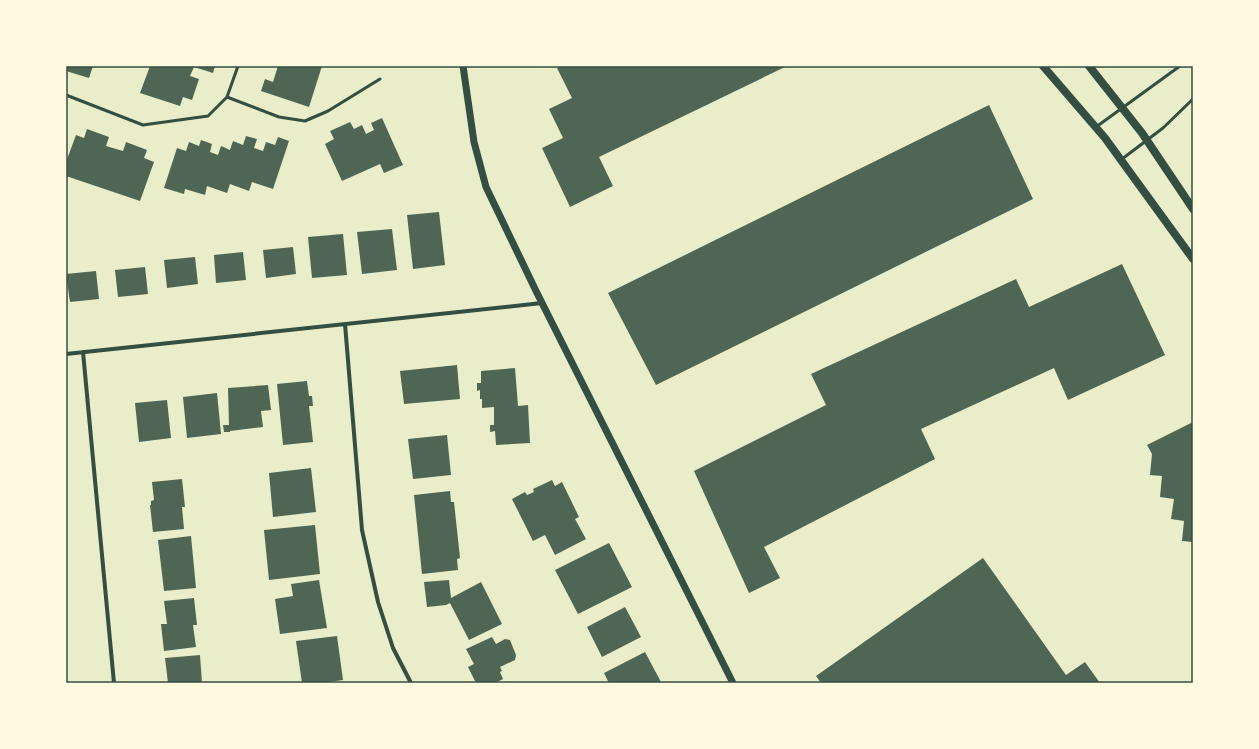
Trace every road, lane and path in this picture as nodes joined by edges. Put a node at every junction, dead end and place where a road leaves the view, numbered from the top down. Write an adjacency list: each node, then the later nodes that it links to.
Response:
1 (238, 66): 8 (lane)
2 (463, 66): 16 (street)
3 (1043, 66): 11 (main road)
4 (1089, 66): 10 (main road)
5 (1180, 66): 10 (lane)
6 (380, 79): 8 (lane)
7 (66, 95): 8 (lane)
8 (227, 97)
9 (1193, 99): 12 (lane)
10 (1122, 108): 11 (lane); 12 (main road)
11 (1096, 127): 13 (main road)
12 (1147, 140): 13 (lane); 14 (main road)
13 (1121, 160): 15 (main road)
14 (1193, 209)
15 (1193, 259)
16 (542, 303): 17 (street); 22 (street)
17 (345, 324): 18 (street); 21 (street)
18 (83, 352): 19 (street); 20 (street)
19 (66, 354)
20 (114, 683)
21 (411, 683)
22 (733, 683)

